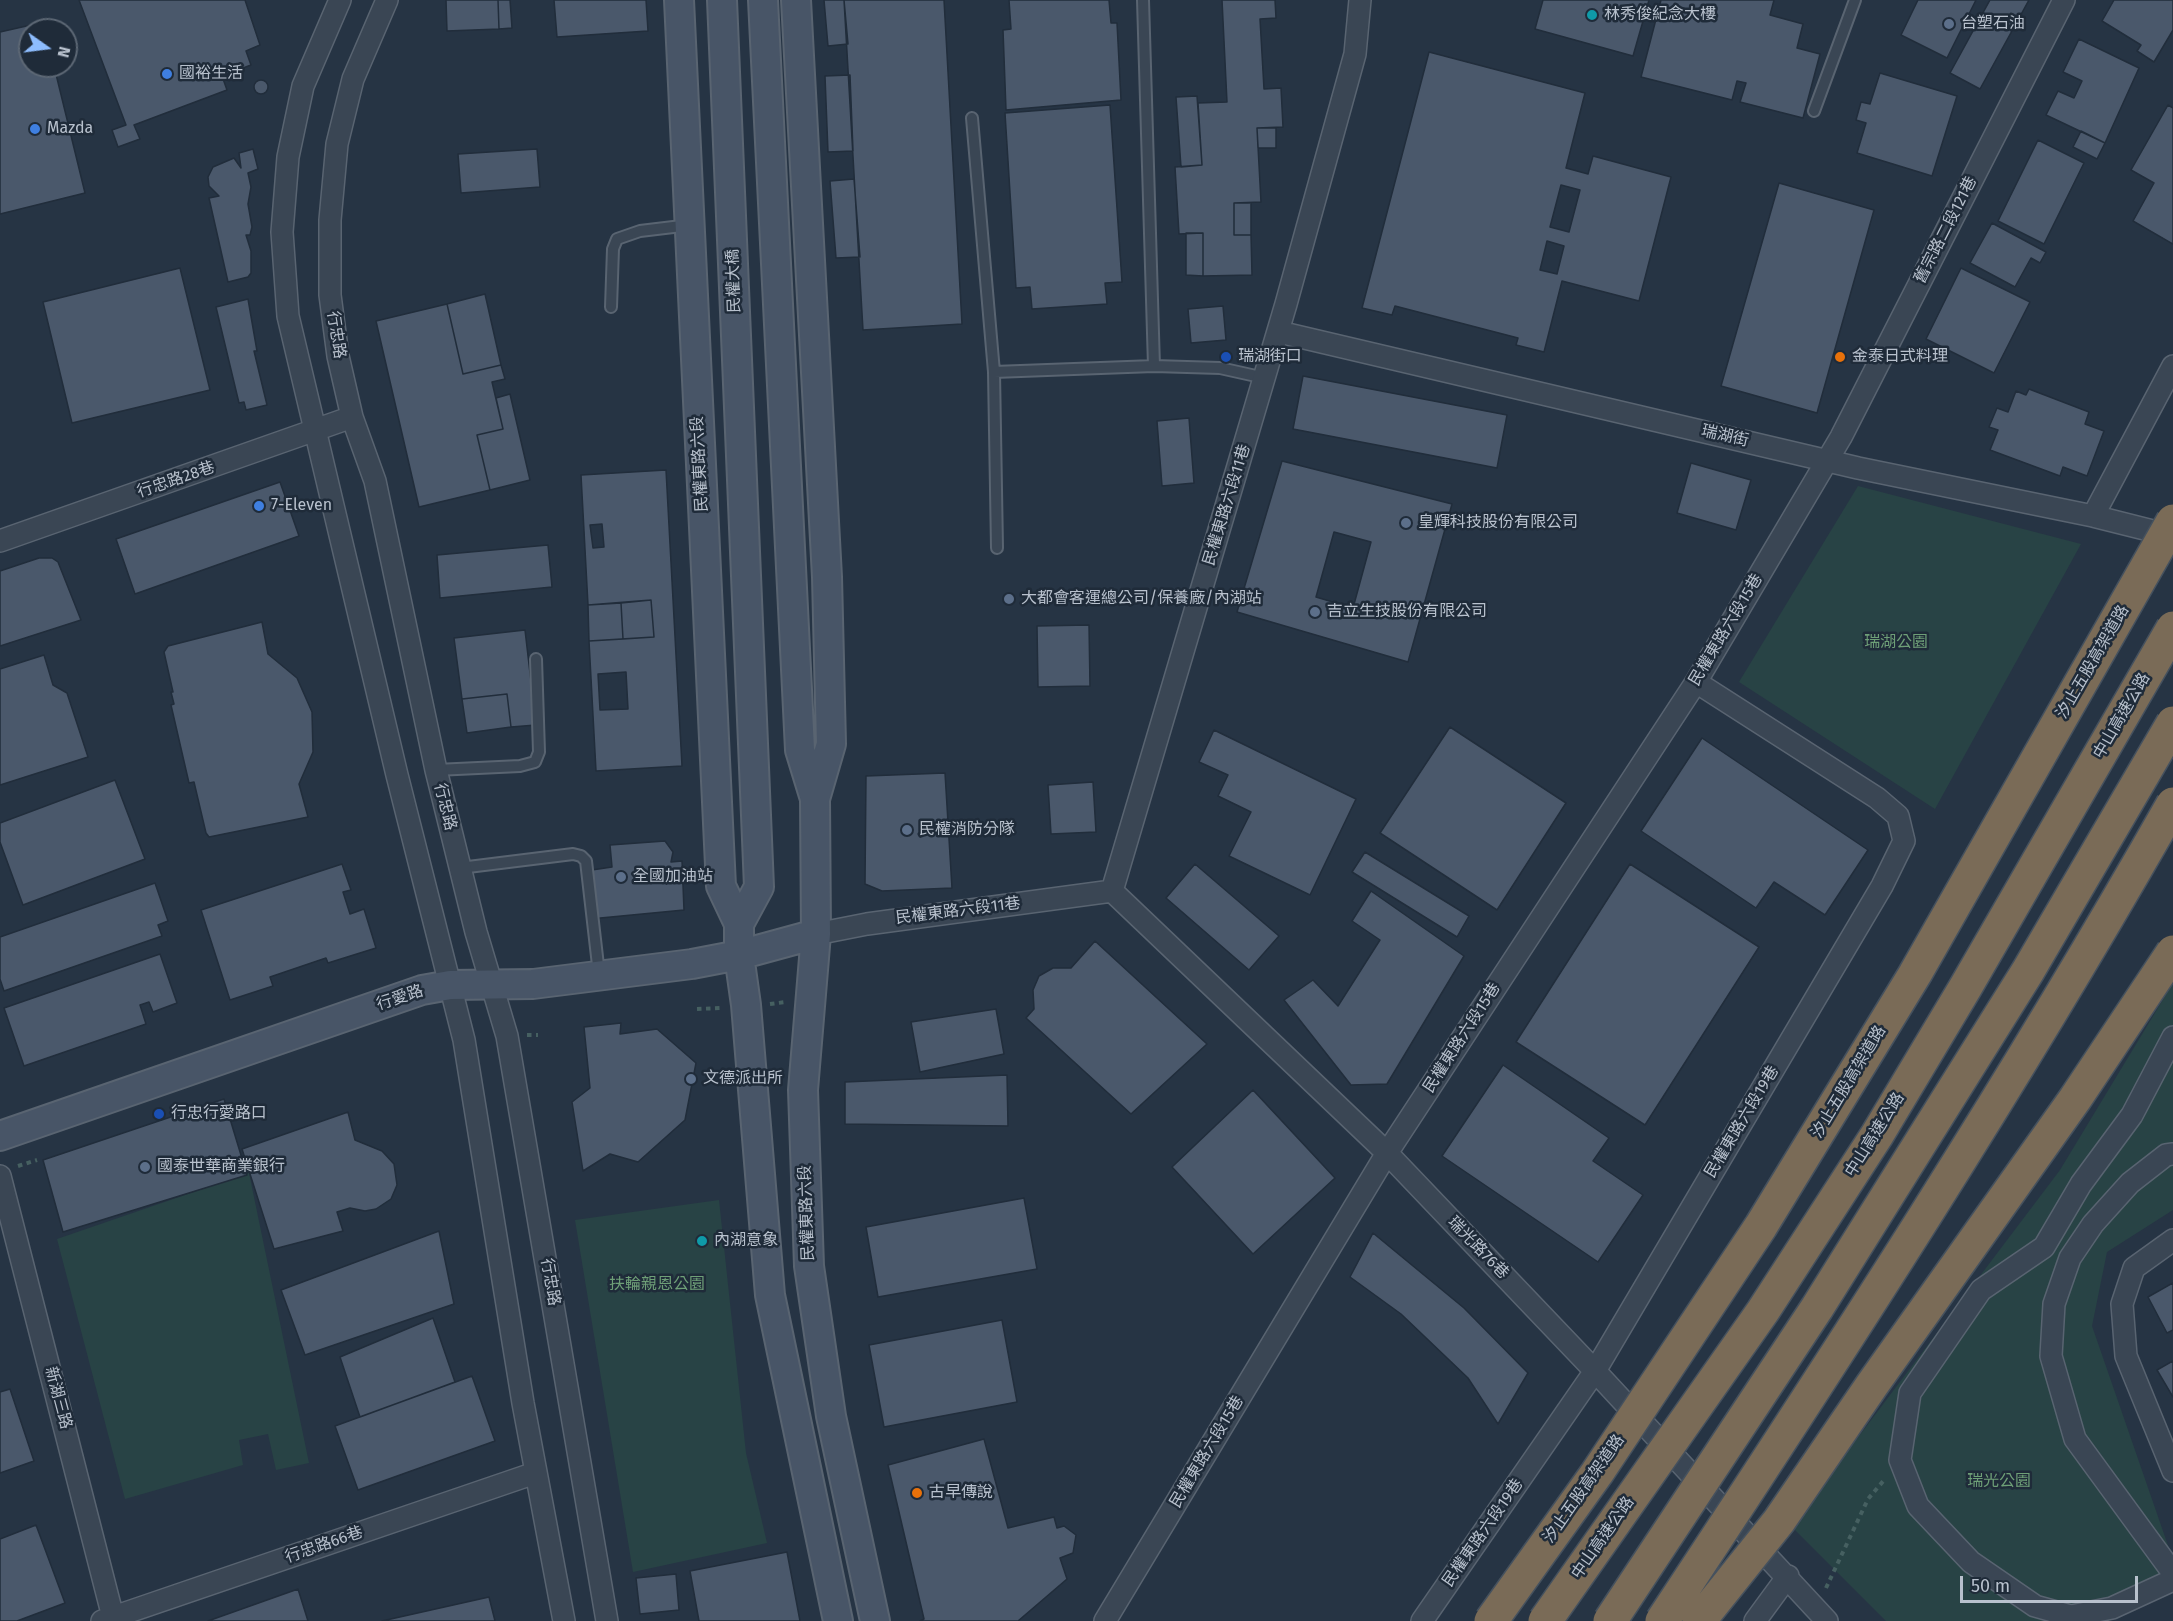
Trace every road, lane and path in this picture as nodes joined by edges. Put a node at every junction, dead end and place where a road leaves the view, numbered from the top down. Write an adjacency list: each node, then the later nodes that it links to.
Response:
1 (340, 0): 21 (street)
2 (387, 0): 20 (street, 行忠路)
3 (680, 0): 13 (main road, 民權東路六段)
4 (722, 0): 28 (main road, 民權大橋)
5 (763, 0): 34 (main road, 民權東路六段)
6 (796, 0): 34 (main road, 民權東路六段)
7 (1143, 0): 16 (lane)
8 (1360, 0): 15 (street, 民權東路六段11巷)
9 (1855, 0): 11 (lane)
10 (2064, 0): 22 (street, 舊宗路二段121巷)
11 (1814, 111)
12 (972, 118): 18 (lane)
13 (690, 225): 14 (lane); 38 (main road, 民權東路六段)
14 (611, 307)
15 (1279, 332): 19 (street, 民權東路六段11巷); 22 (street, 瑞湖街)
16 (1154, 366): 18 (lane); 19 (lane)
17 (2173, 366): 23 (street)
18 (994, 372): 27 (lane)
19 (1265, 378): 37 (street, 民權東路六段11巷)
20 (352, 417): 21 (street, 行忠路28巷); 33 (street, 行忠路)
21 (315, 432): 26 (street, 行忠路28巷); 44 (street)
22 (1827, 460): 23 (street, 瑞湖街); 31 (street, 民權東路六段15巷)
23 (2093, 516): 25 (street, 瑞湖街)
24 (2173, 521): 66 (highway, 汐止五股高架道路, bridge)
25 (2173, 536)
26 (0, 541)
27 (997, 548)
28 (746, 562): 38 (main road, 民權東路六段)
29 (2173, 628): 67 (highway, 中山高速公路, bridge)
30 (536, 659): 33 (lane)
31 (1696, 682): 47 (street, 民權東路六段15巷); 51 (street, 民權東路六段19巷)
32 (2173, 723): 68 (highway, bridge)
33 (436, 770): 36 (street, 行忠路)
34 (815, 800): 39 (main road, 民權東路六段)
35 (2173, 804): 69 (highway, bridge)
36 (460, 868): 42 (lane); 43 (street, 行忠路)
37 (1112, 891): 39 (street, 民權東路六段11巷); 47 (street, 瑞光路76巷)
38 (739, 924): 41 (main road, 民權東路六段)
39 (816, 934): 41 (main road, 行愛路); 63 (main road, 民權東路六段)
40 (2173, 952): 70 (highway, bridge)
41 (739, 955): 42 (main road, 行愛路); 62 (main road, 民權東路六段)
42 (599, 974): 43 (main road, 行愛路)
43 (491, 983): 44 (main road, 行愛路); 61 (street, 行忠路)
44 (450, 985): 46 (main road, 行愛路); 54 (street)
45 (2173, 1037): 52 (street)
46 (0, 1136)
47 (1387, 1153): 51 (street, 瑞光路76巷); 64 (street, 民權東路六段15巷)
48 (2173, 1154): 55 (street)
49 (0, 1176): 59 (street, 新湖三路)
50 (2173, 1240): 53 (street)
51 (1595, 1371): 56 (street, 瑞光路76巷); 65 (street, 民權東路六段19巷)
52 (1900, 1460): 57 (street); 58 (path)
53 (2173, 1471)
54 (535, 1473): 59 (street, 行忠路66巷); 60 (street)
55 (2173, 1573)
56 (1788, 1576): 58 (street, 瑞光路76巷); 71 (street)
57 (2173, 1580)
58 (1822, 1615)
59 (110, 1620)
60 (564, 1621)
61 (607, 1621)
62 (838, 1621)
63 (875, 1621)
64 (1105, 1621)
65 (1422, 1621)
66 (1491, 1621)
67 (1545, 1621)
68 (1610, 1621)
69 (1662, 1621)
70 (1699, 1621)
71 (1755, 1621)

